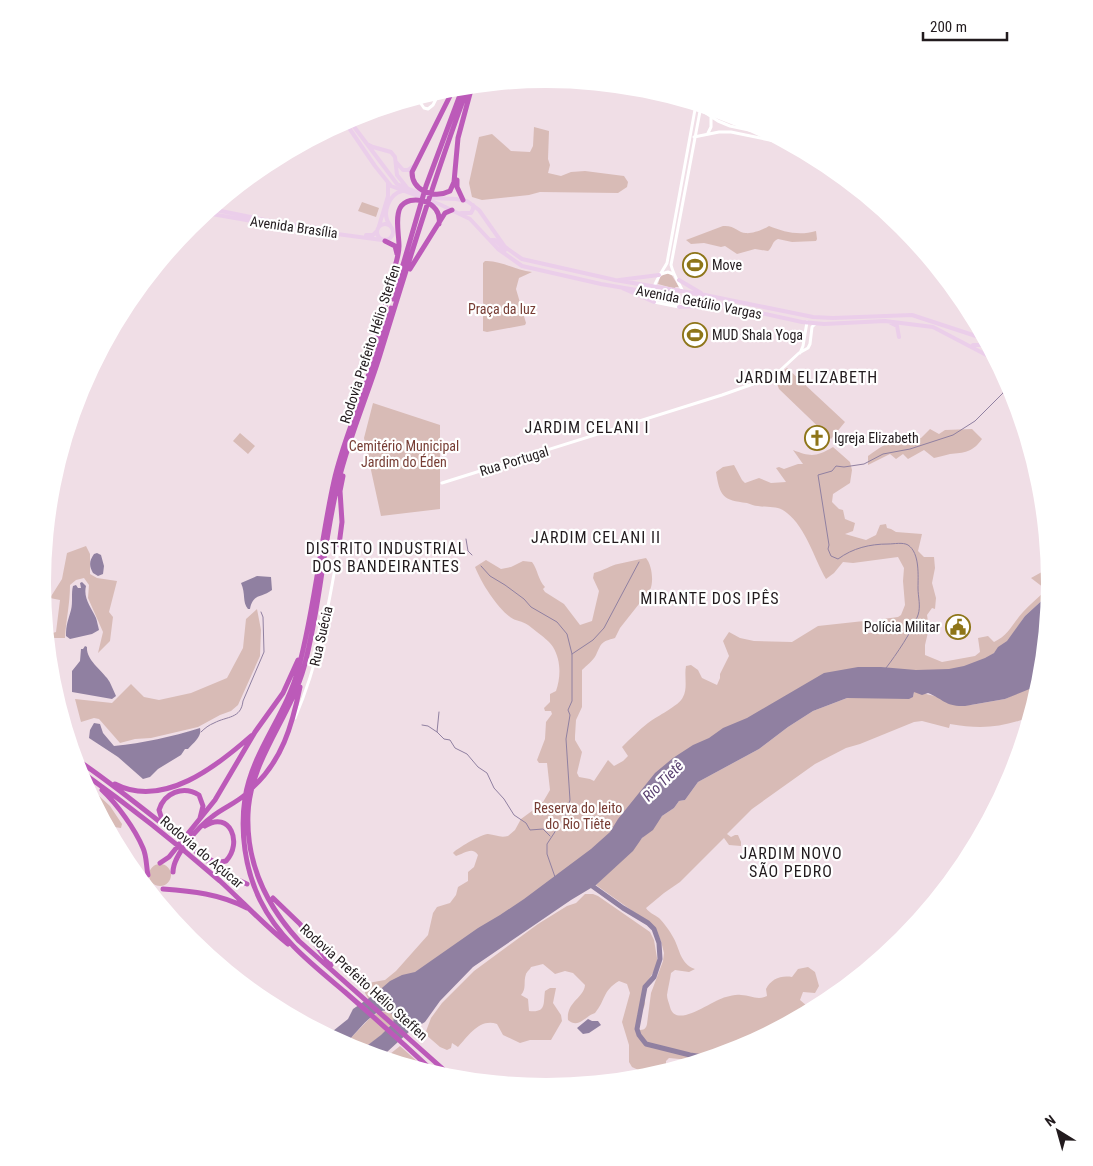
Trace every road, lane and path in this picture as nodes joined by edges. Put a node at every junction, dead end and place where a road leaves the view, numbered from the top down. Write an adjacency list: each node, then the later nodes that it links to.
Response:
1 (470, 94): 23 (highway)
2 (460, 95): 66 (highway, Rodovia Prefeito Hélio Steffen)
3 (465, 95): 50 (highway, Rodovia Prefeito Hélio Steffen)
4 (449, 97): 22 (highway)
5 (435, 101): 6 (street)
6 (421, 104)
7 (694, 111): 14 (street)
8 (699, 112): 15 (street)
9 (711, 116): 12 (street); 13 (street)
10 (354, 127): 17 (main road)
11 (349, 129): 21 (main road)
12 (745, 129)
13 (706, 135): 15 (street); 16 (street)
14 (689, 137): 15 (street); 42 (street)
15 (695, 137): 43 (street)
16 (767, 140)
17 (364, 141): 18 (main road); 19 (main road)
18 (382, 149): 19 (main road); 20 (main road)
19 (374, 155): 21 (main road); 25 (main road)
20 (395, 161): 22 (main road); 25 (main road)
21 (373, 163): 24 (main road)
22 (416, 164): 23 (highway)
23 (456, 165): 27 (highway)
24 (388, 183): 26 (main road, Avenida Getúlio Vargas); 37 (main road)
25 (410, 190): 27 (main road)
26 (402, 191): 29 (main road, Avenida Getúlio Vargas); 36 (main road)
27 (463, 200): 28 (main road, Avenida Getúlio Vargas)
28 (472, 205): 31 (main road); 40 (main road, Avenida Getúlio Vargas)
29 (449, 208): 31 (main road, Avenida Getúlio Vargas); 35 (highway)
30 (220, 211): 37 (main road, Avenida Brasília)
31 (459, 213): 39 (main road, Avenida Getúlio Vargas)
32 (217, 214): 34 (main road)
33 (215, 215): 34 (main road, Avenida Brasília)
34 (220, 216): 38 (main road, Avenida Brasília)
35 (439, 224): 41 (highway); 50 (highway)
36 (390, 225): 37 (main road); 38 (main road)
37 (377, 230): 38 (main road)
38 (383, 240): 41 (highway)
39 (490, 240): 40 (main road); 46 (main road, Avenida Getúlio Vargas)
40 (517, 257): 44 (main road, Avenida Getúlio Vargas)
41 (397, 259): 66 (highway)
42 (660, 274): 43 (street); 44 (main road); 47 (street)
43 (674, 274): 45 (street)
44 (615, 280): 47 (main road, Avenida Getúlio Vargas)
45 (678, 280): 49 (street); 51 (main road)
46 (618, 287): 48 (main road, Avenida Getúlio Vargas); 53 (main road)
47 (655, 287): 48 (street); 49 (main road, Avenida Getúlio Vargas)
48 (652, 292): 52 (main road, Avenida Getúlio Vargas); 53 (street)
49 (683, 292): 51 (main road, Avenida Getúlio Vargas); 52 (street)
50 (398, 294): 67 (highway, Rodovia Prefeito Hélio Steffen)
51 (705, 295): 56 (main road, Avenida Getúlio Vargas)
52 (686, 298): 54 (main road, Avenida Getúlio Vargas); 55 (street)
53 (654, 302): 55 (street, Avenida Getúlio Vargas)
54 (724, 305): 55 (main road); 57 (main road, Avenida Getúlio Vargas)
55 (679, 307)
56 (833, 320): 57 (main road); 58 (main road, Avenida Getúlio Vargas); 59 (main road, Avenida Getúlio Vargas); 60 (main road)
57 (807, 322): 59 (main road, Avenida Getúlio Vargas); 64 (street)
58 (889, 322): 61 (main road); 62 (main road, Avenida Getúlio Vargas)
59 (816, 323): 64 (street, Rua Portugal)
60 (975, 335)
61 (899, 337)
62 (957, 338): 63 (main road); 65 (main road, Avenida Getúlio Vargas)
63 (981, 345)
64 (799, 353): 68 (street, Rua Portugal)
65 (985, 354)
66 (371, 368): 70 (highway, Rodovia Prefeito Hélio Steffen)
67 (344, 459): 69 (highway); 71 (highway, Rodovia Prefeito Hélio Steffen)
68 (442, 483)
69 (339, 545): 72 (street, Rua Suécia)
70 (305, 643): 73 (highway); 78 (highway, Rodovia Prefeito Hélio Steffen)
71 (303, 670): 72 (highway); 78 (highway, Rodovia Prefeito Hélio Steffen)
72 (292, 723): 81 (highway)
73 (256, 732): 75 (highway); 79 (highway)
74 (87, 767): 75 (highway, Rodovia do Açúcar)
75 (100, 776): 80 (highway, Rodovia do Açúcar)
76 (92, 780): 91 (highway, Rodovia do Açúcar)
77 (93, 782): 87 (highway)
78 (248, 796): 92 (highway, Rodovia Prefeito Hélio Steffen); 93 (highway, Rodovia Prefeito Hélio Steffen)
79 (198, 823): 80 (highway); 82 (highway)
80 (164, 826): 83 (highway, Rodovia do Açúcar)
81 (198, 830): 82 (highway); 83 (highway)
82 (190, 836): 84 (highway)
83 (194, 849): 88 (highway, Rodovia do Açúcar)
84 (176, 854): 85 (highway); 86 (highway)
85 (160, 863)
86 (173, 872)
87 (148, 875)
88 (247, 884)
89 (163, 889): 91 (highway)
90 (273, 898): 93 (highway)
91 (253, 912): 92 (highway, Rodovia do Açúcar)
92 (304, 957): 94 (highway, Rodovia Prefeito Hélio Steffen)
93 (339, 976): 95 (highway, Rodovia Prefeito Hélio Steffen)
94 (423, 1062)
95 (440, 1067)

